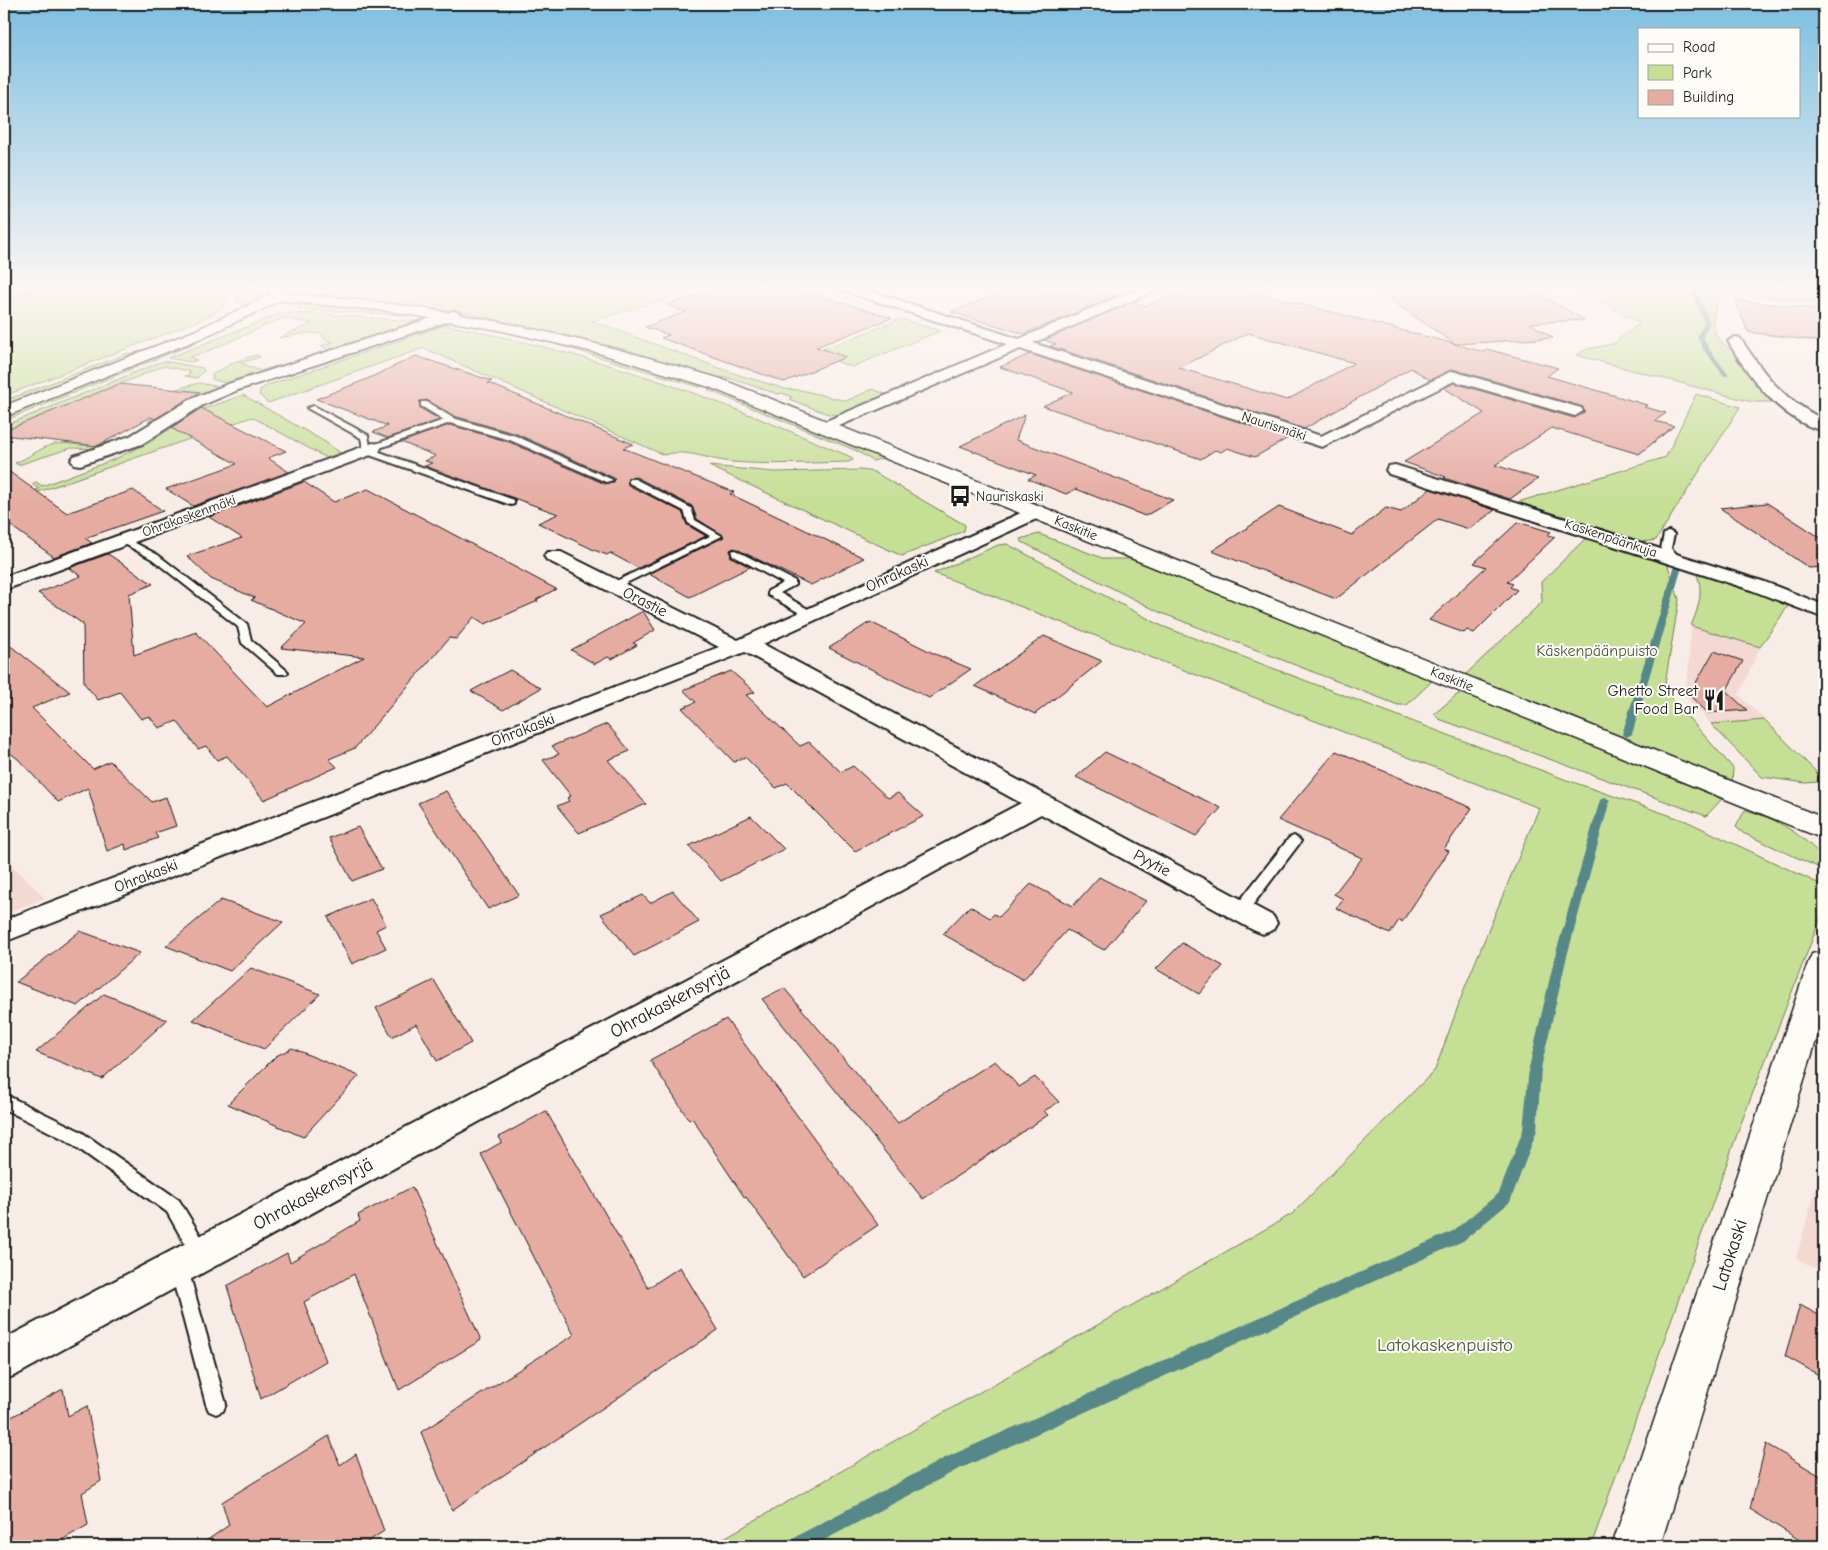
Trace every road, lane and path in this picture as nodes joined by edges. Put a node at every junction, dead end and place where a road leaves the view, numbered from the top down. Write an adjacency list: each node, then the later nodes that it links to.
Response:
1 (134, 359): 10 (street)
2 (318, 359): 15 (street)
3 (642, 359): 13 (street, Kaskitie)
4 (984, 359): 13 (street)
5 (1071, 359): 9 (street, Naurismäki)
6 (1745, 359): 12 (street)
7 (424, 404): 11 (lane)
8 (311, 408): 14 (lane)
9 (1575, 411)
10 (4, 412)
11 (450, 420): 14 (lane); 17 (lane)
12 (1824, 426)
13 (825, 427): 20 (street, Kaskitie)
14 (370, 449): 19 (lane); 22 (street, Ohrakaskenmäki)
15 (80, 460)
16 (1395, 470): 25 (street, Kaskenpäänkuja)
17 (609, 480)
18 (632, 481): 27 (lane)
19 (511, 502)
20 (1036, 512): 29 (street, Ohrakaski); 33 (street, Kaskitie)
21 (1669, 534): 25 (lane)
22 (124, 540): 26 (street, Ohrakaskenmäki); 31 (lane)
23 (735, 553): 29 (lane)
24 (554, 556): 27 (street, Orastie)
25 (1676, 559): 28 (street, Kaskenpäänkuja)
26 (4, 584)
27 (614, 586): 30 (street, Orastie)
28 (1824, 612)
29 (809, 614): 30 (street, Ohrakaski)
30 (741, 646): 32 (street); 36 (street, Ohrakaski)
31 (282, 672)
32 (1041, 803): 35 (street, Pyytie); 39 (street, Ohrakaskensyrjä)
33 (1824, 829)
34 (1294, 841): 35 (lane)
35 (1252, 917)
36 (4, 931)
37 (1824, 963): 42 (street, Latokaski)
38 (4, 1101): 39 (lane)
39 (189, 1260): 40 (street, Ohrakaskensyrjä); 41 (lane)
40 (4, 1360)
41 (216, 1404)
42 (1636, 1546)

